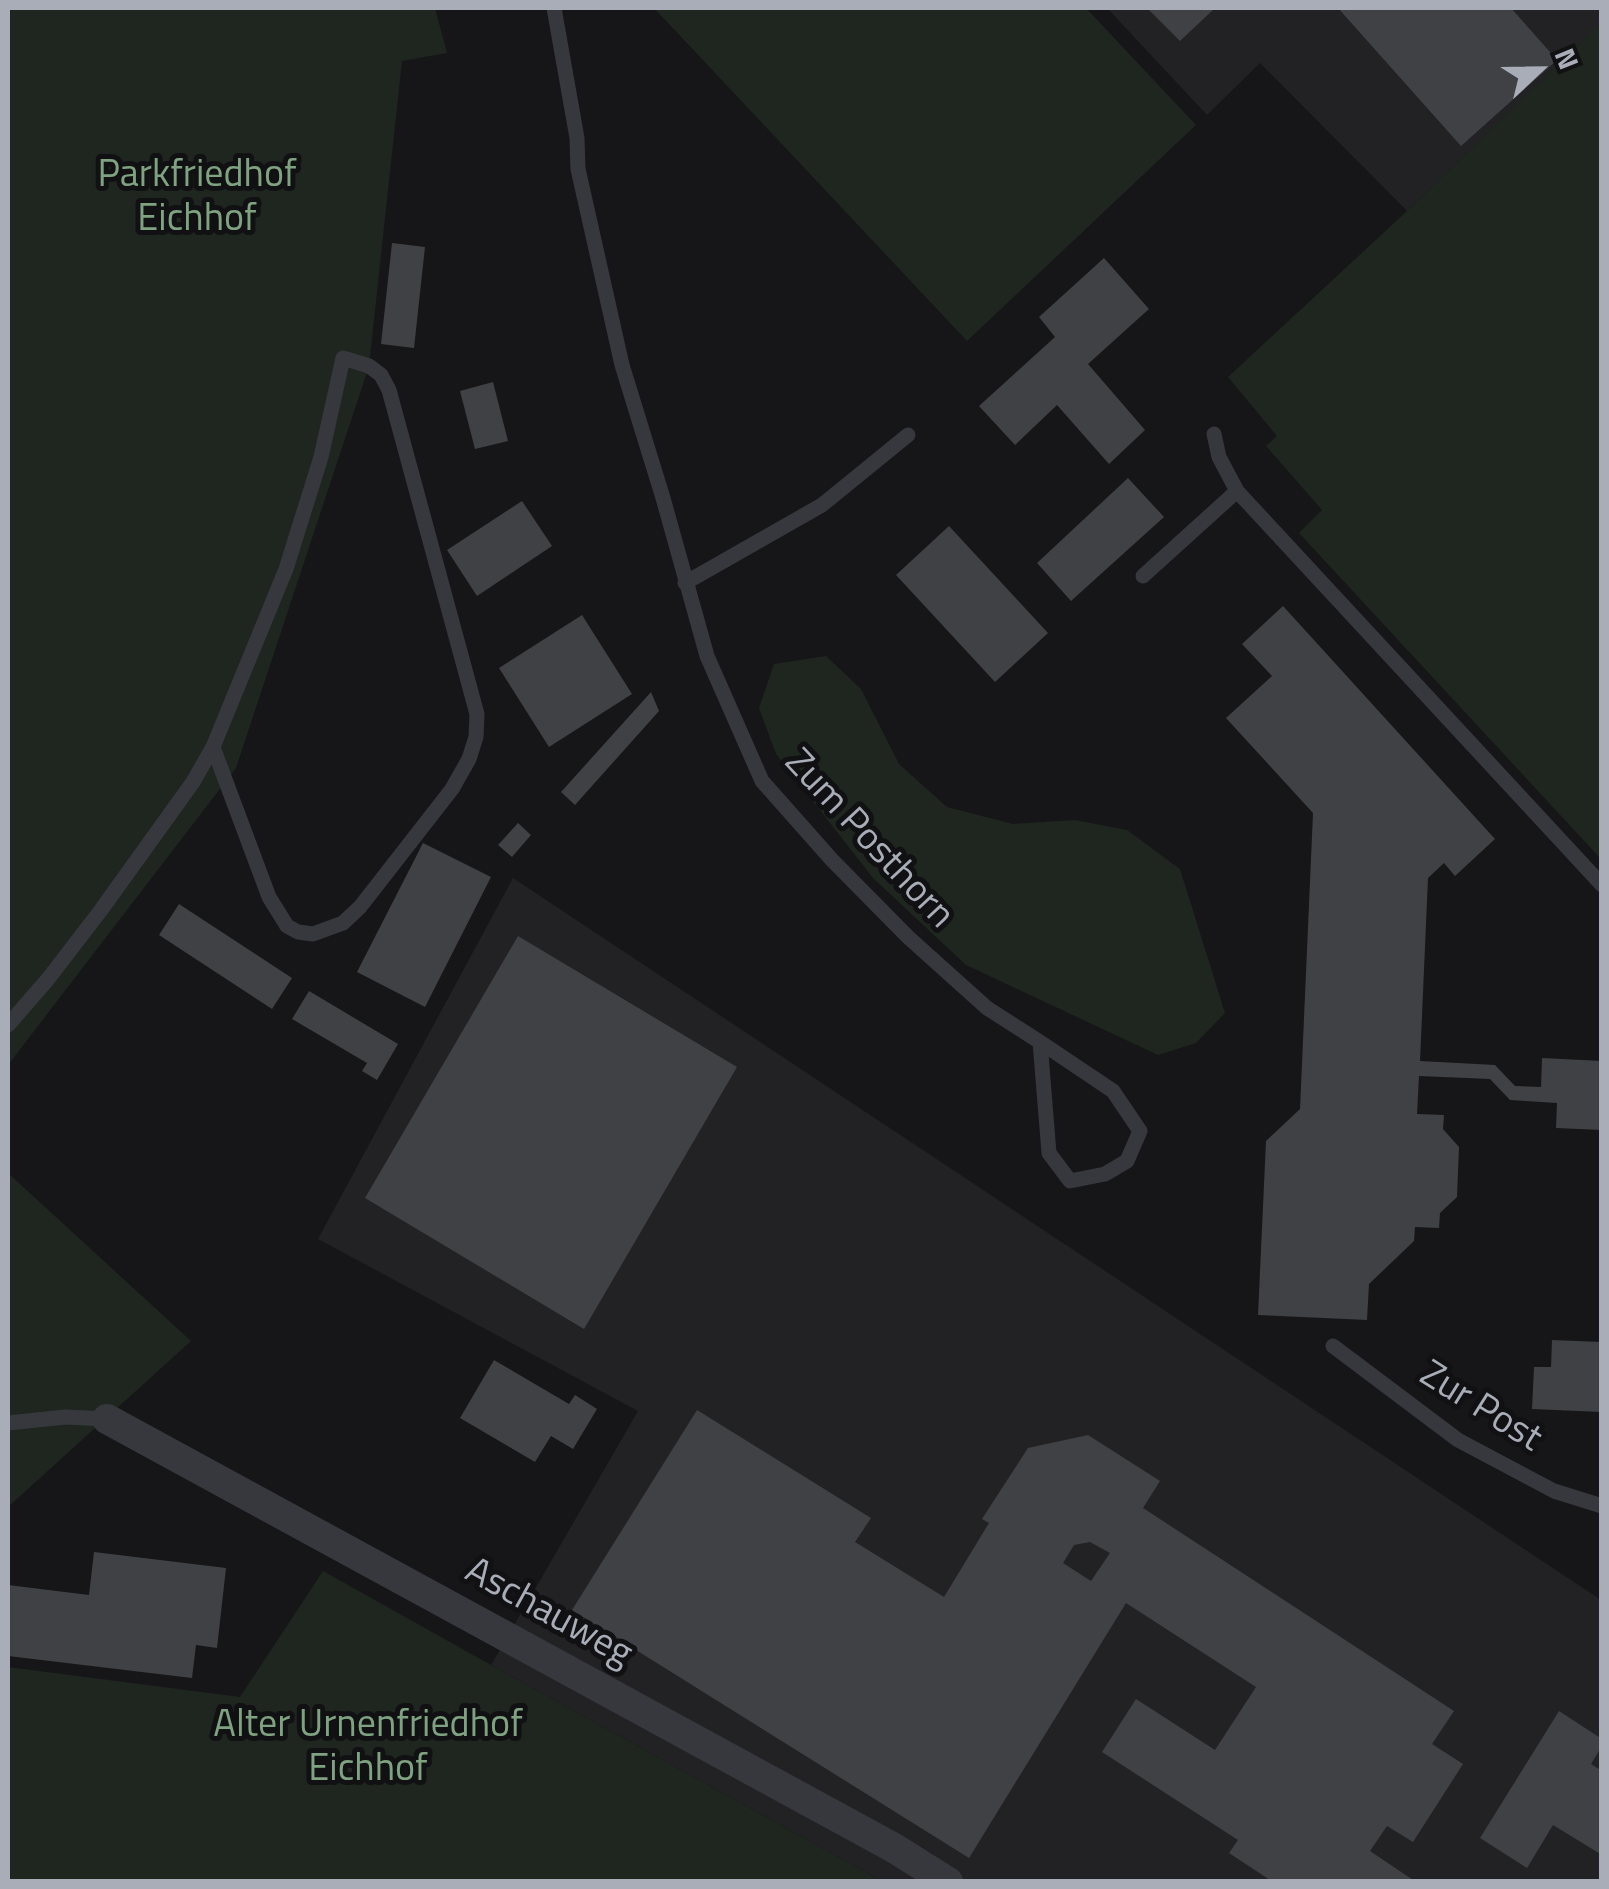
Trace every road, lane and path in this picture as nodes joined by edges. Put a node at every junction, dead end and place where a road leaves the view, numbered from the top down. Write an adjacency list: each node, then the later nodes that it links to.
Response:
1 (554, 8): 6 (lane, Zum Posthorn)
2 (1214, 434): 4 (lane)
3 (908, 435): 6 (lane)
4 (1238, 491): 5 (lane); 8 (lane)
5 (1143, 576)
6 (685, 583): 10 (lane, Zum Posthorn)
7 (213, 747): 7 (lane); 9 (lane)
8 (1602, 885)
9 (8, 1025)
10 (1040, 1042): 10 (lane, Zum Posthorn)
11 (1333, 1346): 14 (lane, Zur Post)
12 (107, 1420): 13 (lane); 15 (street, Aschauweg)
13 (8, 1423)
14 (1602, 1506)
15 (948, 1882)

